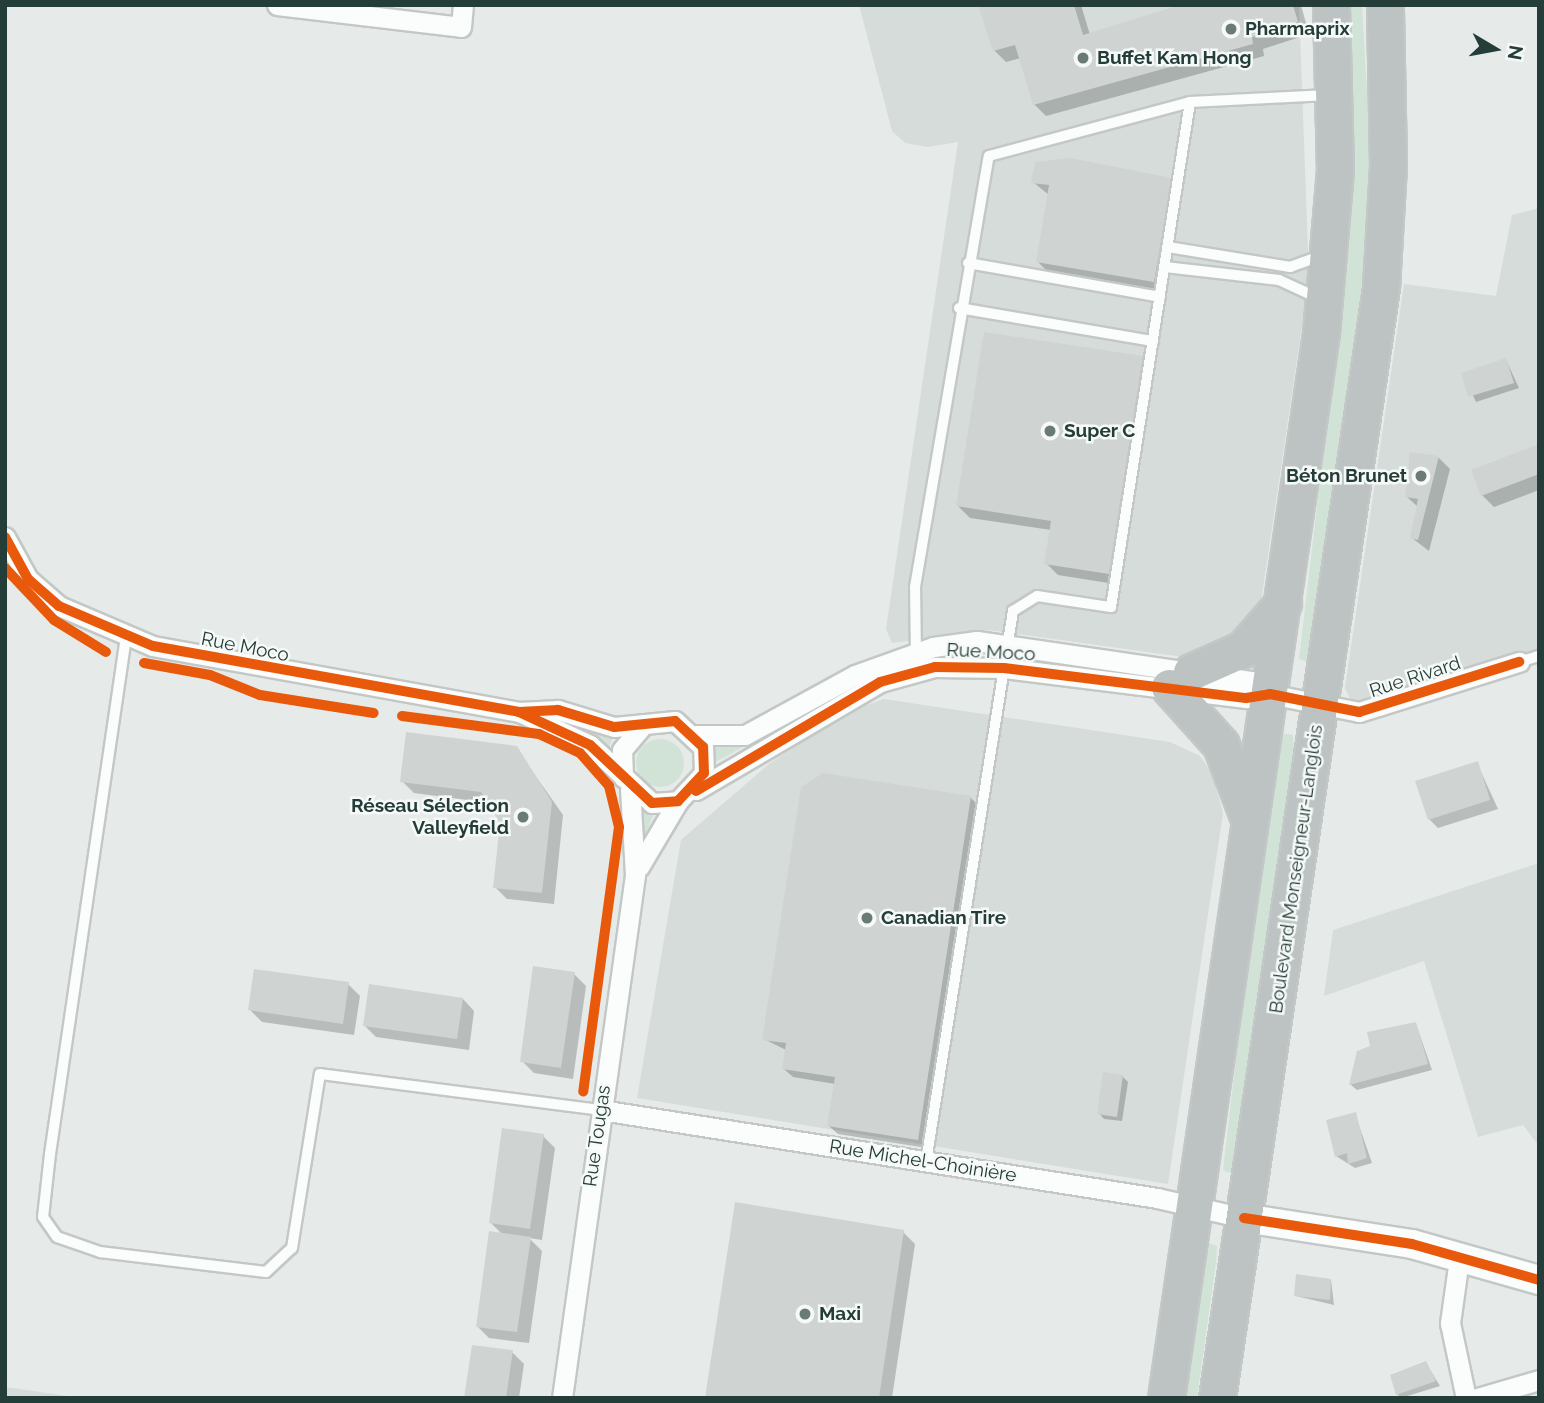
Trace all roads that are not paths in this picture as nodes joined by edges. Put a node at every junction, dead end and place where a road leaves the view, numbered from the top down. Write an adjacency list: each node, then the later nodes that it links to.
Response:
1 (276, 5): 2 (street)
2 (463, 5)
3 (1331, 5): 5 (highway)
4 (1385, 5): 25 (highway, Boulevard Monseigneur-Langlois)
5 (1336, 95): 6 (lane); 8 (highway)
6 (1191, 102): 7 (lane); 9 (lane)
7 (1168, 247): 8 (lane); 10 (lane)
8 (1330, 251): 12 (highway)
9 (968, 263): 11 (lane); 13 (lane)
10 (1165, 267): 11 (lane); 12 (lane)
11 (1160, 297): 14 (lane)
12 (1325, 305): 16 (highway)
13 (960, 308): 14 (lane); 20 (lane)
14 (1153, 341): 18 (lane)
15 (5, 537): 17 (street, Rue Moco)
16 (1283, 603): 23 (highway); 24 (highway)
17 (126, 637): 26 (street, Rue Moco); 33 (lane)
18 (1008, 644): 20 (street, Rue Moco); 22 (lane); 23 (street, Rue Moco)
19 (1539, 656): 21 (lane)
20 (918, 662): 22 (street, Rue Moco); 28 (street, Rue Moco); 30 (street, Rue Moco)
21 (1519, 662): 25 (street, Rue Rivard)
22 (1004, 668): 23 (street, Rue Moco); 34 (lane)
23 (1180, 680): 24 (street, Rue Moco); 24 (street, Rue Moco); 31 (highway)
24 (1270, 694): 25 (street, Rue Moco); 31 (highway)
25 (1320, 703): 36 (highway, Boulevard Monseigneur-Langlois)
26 (519, 712): 27 (street, Rue Moco); 29 (street, Rue Moco)
27 (649, 721): 28 (street, Rue Moco); 29 (street)
28 (696, 735): 30 (street)
29 (626, 783): 30 (street, Rue Moco); 32 (street, Rue Tougas)
30 (684, 798): 32 (street, Rue Tougas)
31 (1251, 822): 35 (highway)
32 (635, 874): 33 (street, Rue Tougas)
33 (601, 1110): 34 (street, Rue Michel-Choinière); 40 (street, Rue Tougas)
34 (926, 1162): 35 (street, Rue Michel-Choinière)
35 (1194, 1204): 36 (street, Rue Michel-Choinière); 41 (highway)
36 (1244, 1218): 37 (street); 42 (highway, Boulevard Monseigneur-Langlois)
37 (1459, 1259): 38 (street); 43 (street)
38 (1539, 1280)
39 (1539, 1380): 44 (street)
40 (562, 1398)
41 (1166, 1398)
42 (1217, 1398)
43 (1466, 1398)
44 (1477, 1398)

